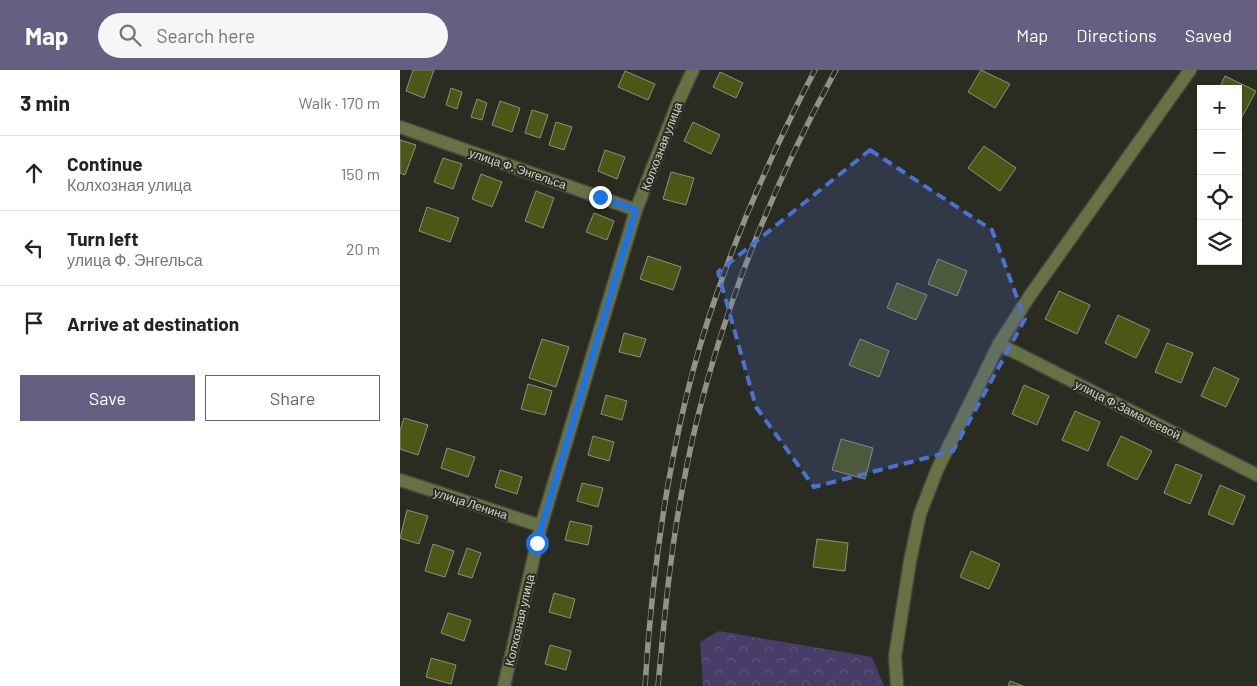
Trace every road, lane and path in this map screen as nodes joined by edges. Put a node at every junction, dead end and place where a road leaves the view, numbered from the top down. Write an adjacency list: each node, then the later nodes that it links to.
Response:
1 (694, 70): 4 (street, Колхозная улица)
2 (1190, 70): 5 (street)
3 (400, 127): 4 (street, улица Ф. Энгельса)
4 (636, 210): 8 (street, Колхозная улица)
5 (999, 344): 6 (street, улица Ф.Замалеевой); 10 (street)
6 (1257, 475)
7 (400, 480): 8 (street, улица Ленина)
8 (541, 526): 9 (street, Колхозная улица)
9 (504, 686)
10 (897, 686)

